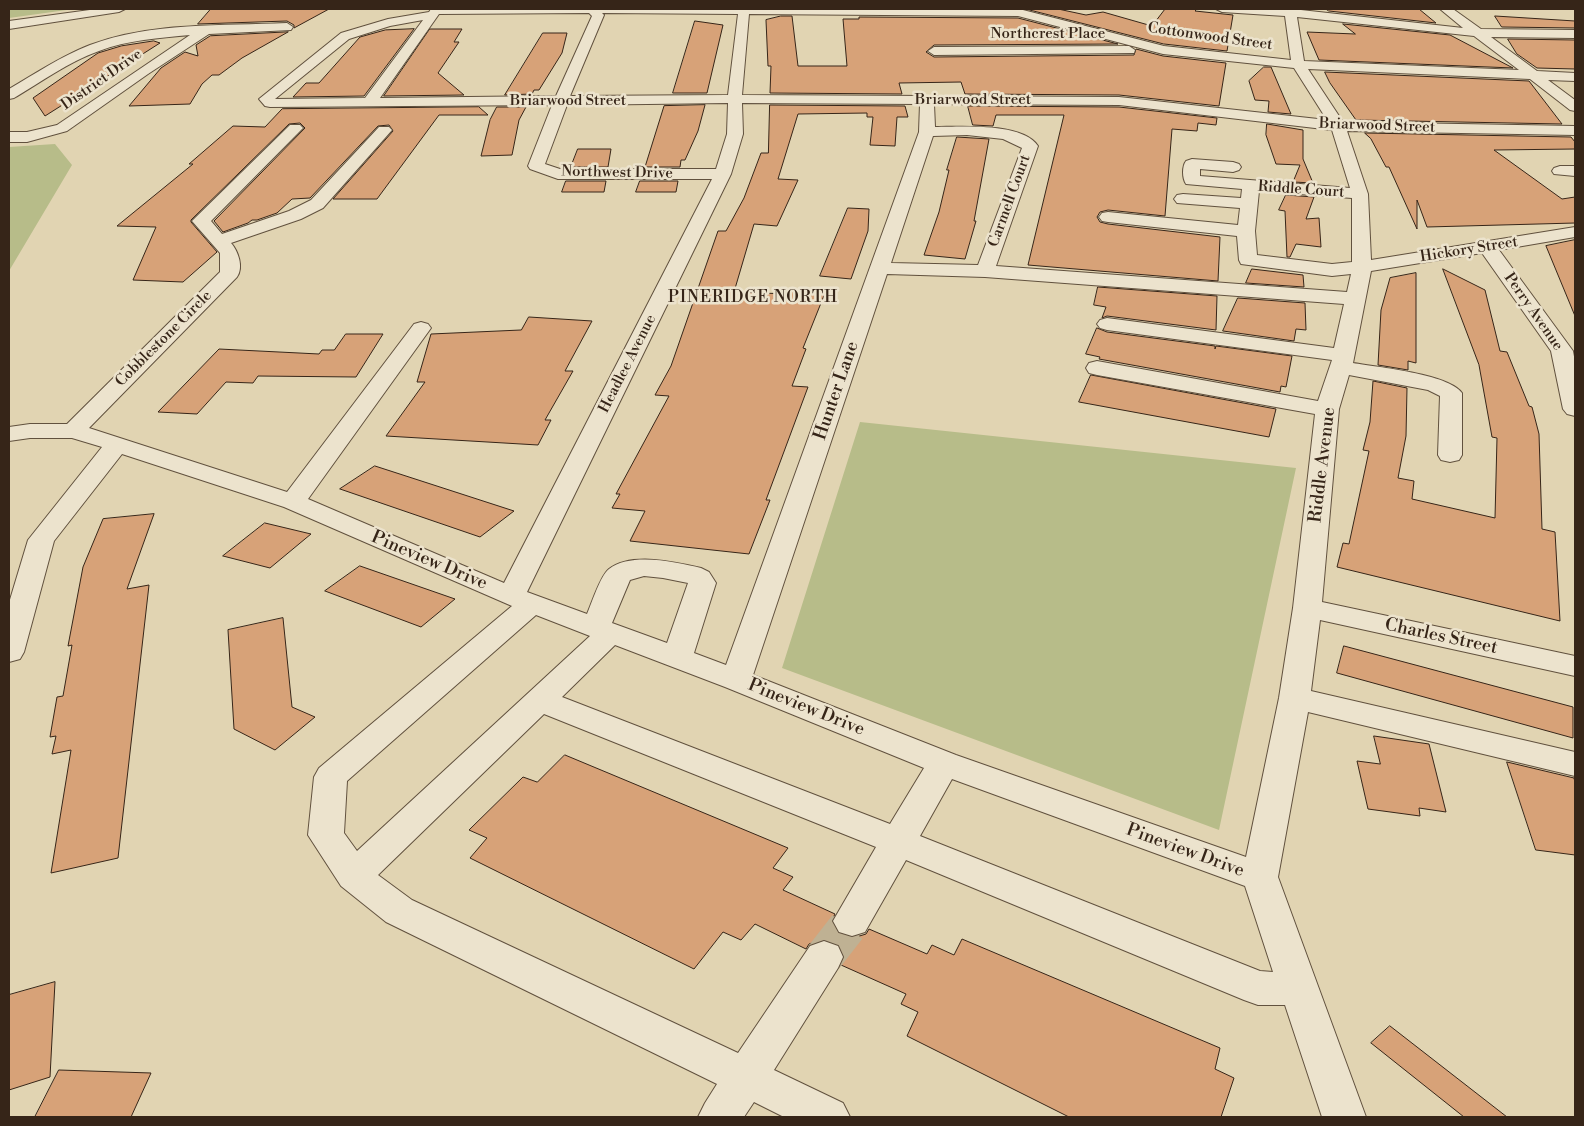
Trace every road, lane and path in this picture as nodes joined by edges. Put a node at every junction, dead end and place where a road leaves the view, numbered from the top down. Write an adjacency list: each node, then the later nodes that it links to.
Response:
1 (119, 9): 10 (street)
2 (591, 9): 6 (street, Cottonwood Street); 8 (street, Cottonwood Street); 23 (street, Northwest Drive)
3 (1222, 9): 7 (street)
4 (1366, 9): 9 (street)
5 (1446, 9): 13 (street)
6 (744, 10): 15 (street, Cottonwood Street); 21 (street, Headlee Avenue)
7 (1288, 11): 9 (street); 17 (street, Riddle Avenue)
8 (435, 12): 24 (street); 24 (street, Briarwood Street)
9 (1382, 23): 13 (street)
10 (9, 25)
11 (287, 26): 12 (street, District Drive)
12 (206, 30): 20 (street, District Drive); 31 (street, District Drive)
13 (1477, 32): 14 (street); 18 (street)
14 (1575, 34)
15 (1162, 50): 16 (street, Northcrest Place); 17 (street, Cottonwood Street)
16 (934, 51)
17 (1298, 65): 18 (street, Cottonwood Street); 26 (street, Riddle Avenue)
18 (1535, 76): 19 (street, Cottonwood Street); 25 (street)
19 (1575, 77)
20 (9, 96)
21 (735, 99): 22 (street, Briarwood Street); 23 (street, Briarwood Street); 33 (street, Headlee Avenue)
22 (927, 100): 26 (street, Briarwood Street); 30 (street, Hunter Lane)
23 (561, 101): 24 (street, Briarwood Street); 33 (street, Northwest Drive)
24 (370, 102)
25 (1575, 107)
26 (1338, 126): 29 (street, Briarwood Street); 35 (street, Riddle Avenue)
27 (295, 128): 41 (street, Cobblestone Circle)
28 (384, 130): 41 (street)
29 (1575, 130)
30 (927, 132): 44 (street, Hunter Lane); 45 (street, Carmell Court)
31 (9, 137)
32 (1234, 167): 34 (street)
33 (723, 174): 58 (street, Headlee Avenue)
34 (1251, 185): 35 (street, Riddle Court); 37 (street, Riddle Court)
35 (1360, 194): 43 (street, Riddle Avenue)
36 (1183, 199): 37 (street)
37 (1250, 204): 39 (street, Riddle Court)
38 (1108, 217): 39 (street)
39 (1246, 231): 43 (street, Riddle Court)
40 (1575, 232): 42 (street, Hickory Street)
41 (219, 241): 53 (street, Cobblestone Circle)
42 (1487, 247): 43 (street, Hickory Street); 52 (street, Perry Avenue)
43 (1362, 267): 46 (street, Riddle Avenue)
44 (880, 268): 45 (street); 64 (street, Hunter Lane)
45 (985, 271): 46 (street)
46 (1355, 299): 49 (street, Riddle Avenue)
47 (1107, 324): 49 (street)
48 (422, 328): 57 (street)
49 (1341, 361): 51 (street, Riddle Avenue); 56 (street)
50 (1096, 368): 51 (street)
51 (1327, 409): 59 (street, Riddle Avenue)
52 (1575, 409)
53 (73, 431): 54 (street, Pineview Drive); 55 (street, Pineview Drive)
54 (9, 434)
55 (118, 444): 57 (street, Pineview Drive); 61 (street)
56 (1450, 455)
57 (293, 502): 58 (street, Pineview Drive)
58 (522, 600): 60 (street, Pineview Drive); 70 (street)
59 (1307, 608): 63 (street, Charles Street); 65 (street, Riddle Avenue)
60 (602, 631): 62 (street, Pineview Drive); 62 (street); 66 (street)
61 (9, 652)
62 (677, 658): 64 (street, Pineview Drive)
63 (1575, 666)
64 (736, 680): 67 (street, Pineview Drive)
65 (1294, 698): 68 (street); 71 (street, Riddle Avenue)
66 (540, 700): 69 (street); 70 (street)
67 (944, 763): 69 (street); 71 (street, Pineview Drive)
68 (1575, 764)
69 (899, 842): 72 (street); 74 (street)
70 (354, 876): 75 (street)
71 (1260, 877): 74 (street, Pineview Drive)
72 (852, 921)
73 (824, 958): 75 (street)
74 (1299, 989): 78 (street, Pineview Drive)
75 (745, 1077): 76 (street); 77 (street)
76 (720, 1117)
77 (828, 1117)
78 (1344, 1117)

